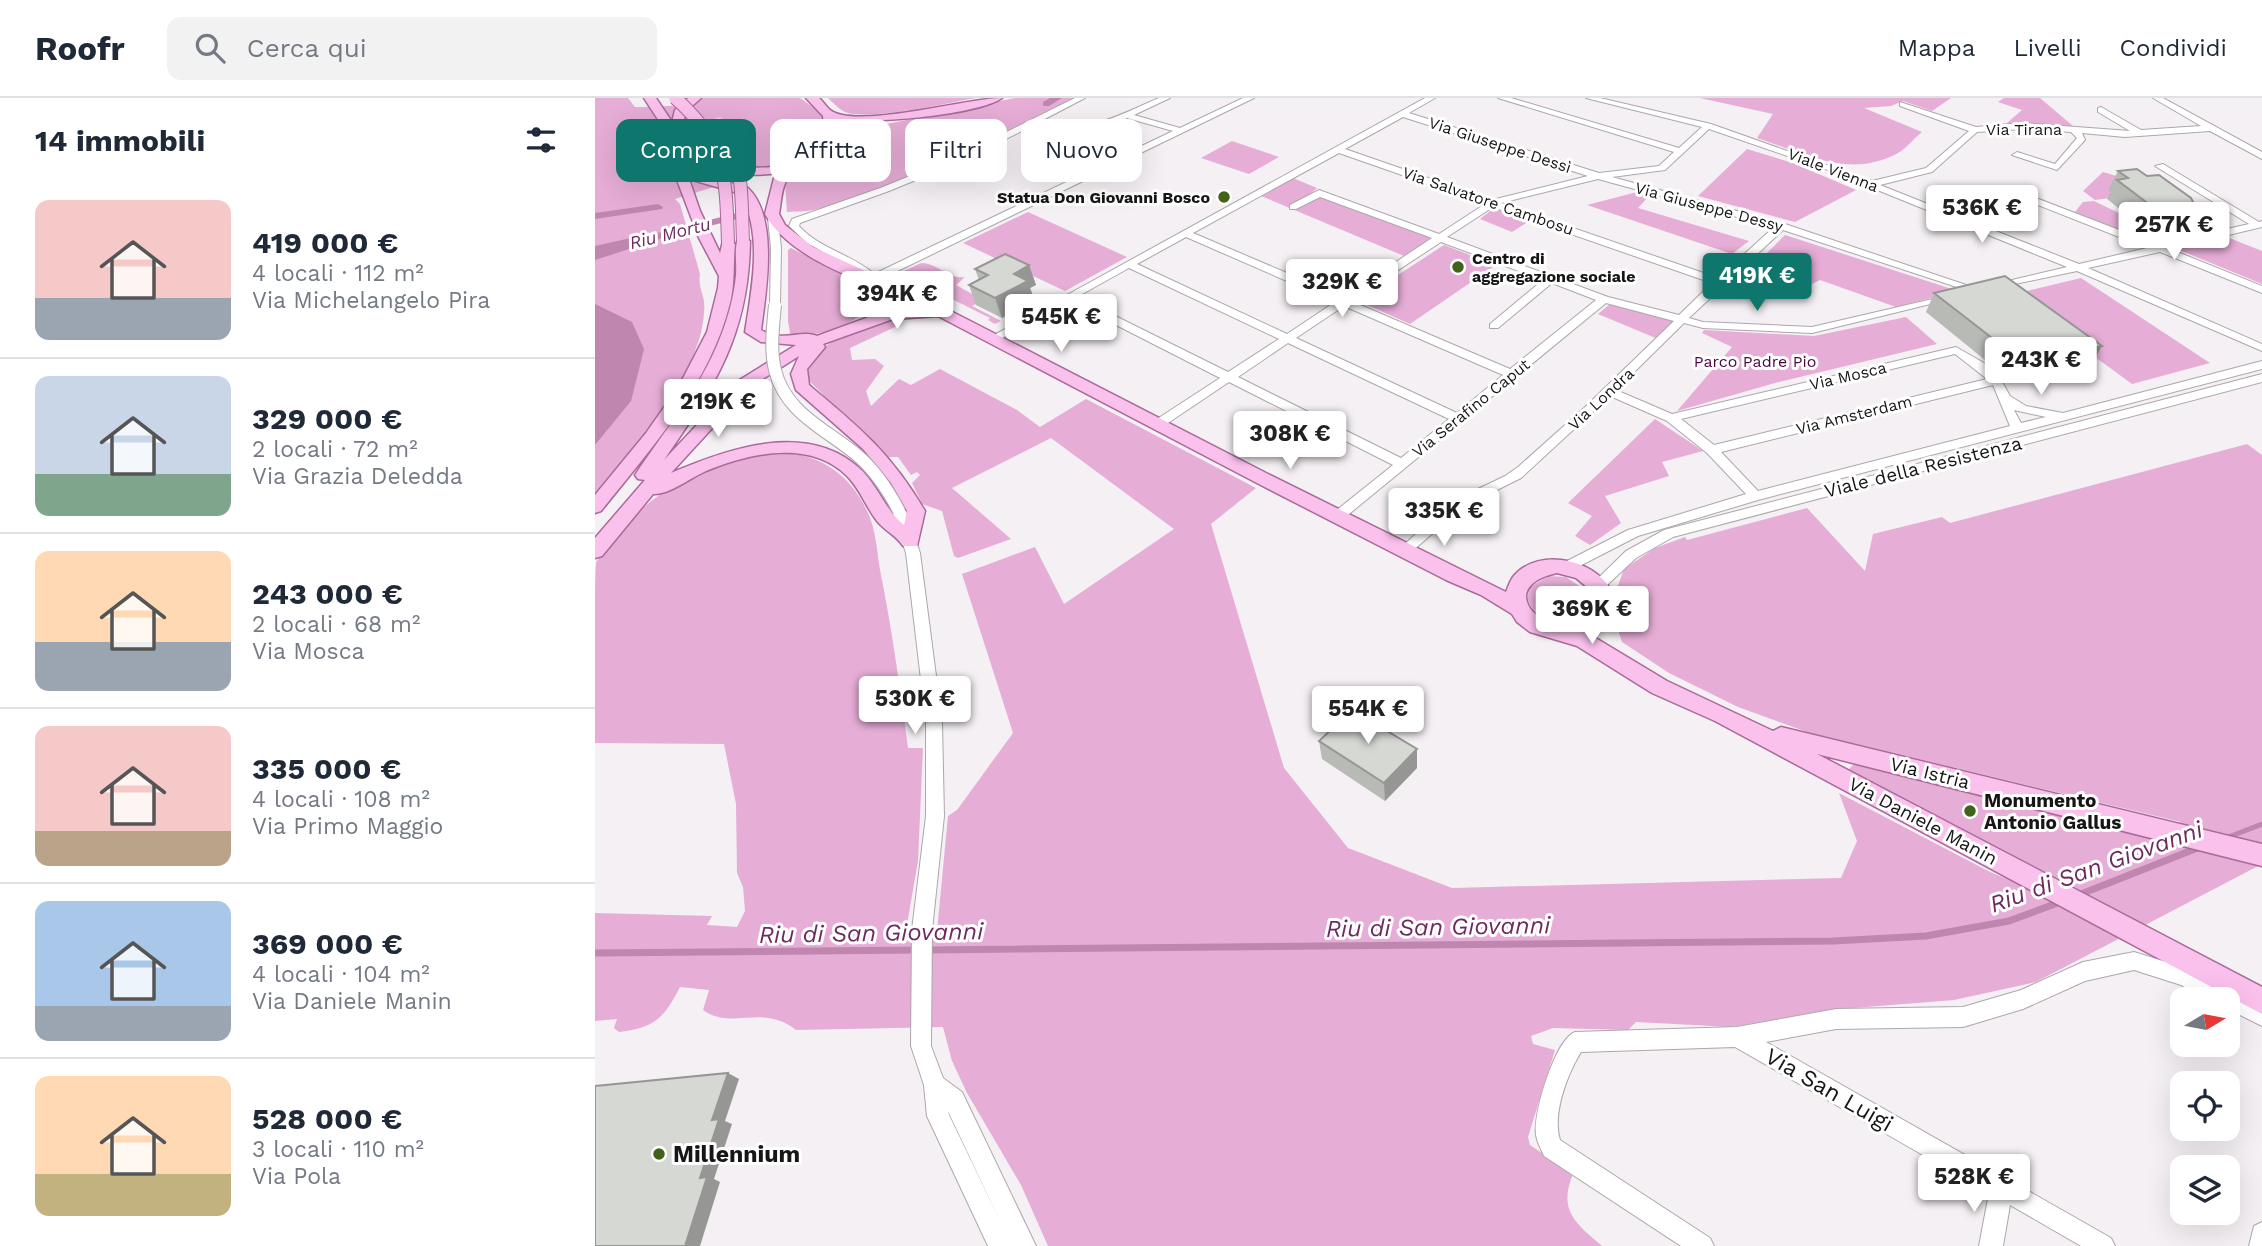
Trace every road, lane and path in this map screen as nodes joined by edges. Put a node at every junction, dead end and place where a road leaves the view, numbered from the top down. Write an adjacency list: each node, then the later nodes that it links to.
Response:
1 (650, 98): 19 (main road)
2 (675, 98): 51 (main road, bridge)
3 (813, 98): 15 (main road)
4 (996, 98): 18 (main road)
5 (1081, 98): 23 (street)
6 (1166, 98): 17 (street)
7 (1250, 98): 30 (street)
8 (1431, 98): 16 (street)
9 (1502, 98): 33 (street)
10 (1590, 98): 25 (street, Viale Vienna)
11 (2157, 98): 27 (street)
12 (700, 104): 20 (main road); 51 (main road, bridge)
13 (1902, 104): 28 (street, Via Tirana)
14 (2101, 110): 31 (street)
15 (829, 114): 18 (main road); 21 (main road)
16 (1403, 114): 32 (street); 37 (street, Via Giuseppe Dessì)
17 (1126, 116): 24 (street); 30 (street)
18 (883, 118): 22 (main road)
19 (663, 119)
20 (678, 119)
21 (830, 119)
22 (880, 119)
23 (1040, 119)
24 (1119, 119)
25 (1708, 126): 33 (street); 41 (street, Viale Vienna)
26 (1021, 128): 57 (street)
27 (2210, 128): 31 (street, Via Tirana); 35 (street)
28 (1975, 130): 29 (street, Via Tirana); 41 (street, Via Tirana)
29 (2074, 130): 31 (street, Via Tirana); 34 (street, Via Tirana)
30 (1181, 131): 57 (street)
31 (2139, 133)
32 (1337, 149): 44 (street, Via Salvatore Cambosu); 49 (street)
33 (1681, 151): 37 (street)
34 (2017, 155)
35 (2262, 156)
36 (2160, 166): 47 (street)
37 (1598, 176): 44 (street); 48 (street, Via Giuseppe Dessy)
38 (684, 182): 55 (main road)
39 (713, 182): 42 (main road)
40 (779, 182): 46 (main road)
41 (1871, 184): 54 (street, Viale Vienna)
42 (746, 192): 46 (main road); 67 (main road)
43 (2028, 198): 52 (street)
44 (1494, 202): 50 (street); 58 (street, Via Salvatore Cambosu)
45 (1293, 207): 50 (street)
46 (772, 216): 57 (main road); 89 (street, bridge)
47 (2259, 225): 52 (street)
48 (1781, 226): 58 (street, Via Londra); 60 (street, Via Giuseppe Dessy)
49 (1185, 233): 53 (street); 63 (street)
50 (1440, 238): 56 (street); 63 (street)
51 (735, 243): 55 (main road); 90 (main road)
52 (2160, 249): 54 (street); 59 (street)
53 (1129, 264): 61 (street); 69 (street)
54 (2079, 268): 60 (street); 70 (street, Viale Vienna)
55 (726, 275): 87 (main road)
56 (1552, 278): 62 (street); 66 (street)
57 (873, 279): 64 (main road); 67 (main road)
58 (1717, 282): 65 (street, Via Londra)
59 (2262, 290)
60 (1979, 291): 65 (street)
61 (1069, 297): 68 (street); 73 (street)
62 (1604, 299): 65 (street); 72 (street, Via Serafino Caput)
63 (1343, 302): 69 (street); 72 (street)
64 (948, 314): 67 (main road); 68 (main road)
65 (1683, 320): 76 (street, Via Londra)
66 (1494, 326)
67 (845, 330): 86 (main road); 89 (main road)
68 (993, 339): 81 (main road)
69 (1288, 339): 73 (street); 79 (street)
70 (2262, 348)
71 (2262, 365): 78 (street, Viale della Resistenza)
72 (1513, 375): 79 (street, Via Serafino Caput)
73 (1228, 378): 81 (street); 84 (street)
74 (2262, 378): 96 (street, Viale della Resistenza)
75 (1995, 381): 77 (street, Via Mosca); 80 (street, Via Mosca); 83 (street, Via Amsterdam)
76 (1610, 392): 80 (street); 91 (street, Via Londra)
77 (2005, 398): 78 (street); 82 (street, Via Mosca)
78 (2068, 416): 82 (street, Viale della Resistenza)
79 (1458, 418): 84 (street, Via Serafino Caput)
80 (1671, 418): 83 (street)
81 (1158, 424): 88 (main road)
82 (2020, 429): 85 (street, Viale della Resistenza)
83 (1712, 450): 85 (street)
84 (1402, 464): 88 (street, Via Serafino Caput)
85 (1755, 496): 93 (street, Viale della Resistenza)
86 (633, 503): 89 (main road); 92 (main road)
87 (595, 507)
88 (1338, 516): 91 (main road)
89 (910, 539): 106 (street)
90 (595, 541)
91 (1405, 550): 95 (main road)
92 (595, 551)
93 (1568, 567): 94 (main road); 96 (main road)
94 (1522, 578): 95 (main road); 97 (main road)
95 (1467, 580): 97 (main road)
96 (1599, 584): 98 (main road)
97 (1517, 608): 99 (main road)
98 (1600, 615): 99 (main road); 100 (main road, Via Daniele Manin)
99 (1563, 632): 100 (main road, Via Daniele Manin)
100 (1620, 662): 101 (main road, Via Daniele Manin)
101 (1723, 715): 102 (main road, Via Istria); 103 (main road, Via Daniele Manin)
102 (2262, 855)
103 (2262, 1001)
104 (2262, 1016): 105 (street)
105 (1737, 1037): 107 (street, Via San Luigi); 111 (street)
106 (935, 1085): 109 (street); 110 (street)
107 (2001, 1189): 112 (street); 113 (street, Via San Luigi)
108 (2262, 1234): 114 (street)
109 (1000, 1246)
110 (1024, 1246)
111 (1702, 1246)
112 (1991, 1246)
113 (2103, 1246)
114 (2261, 1246)

